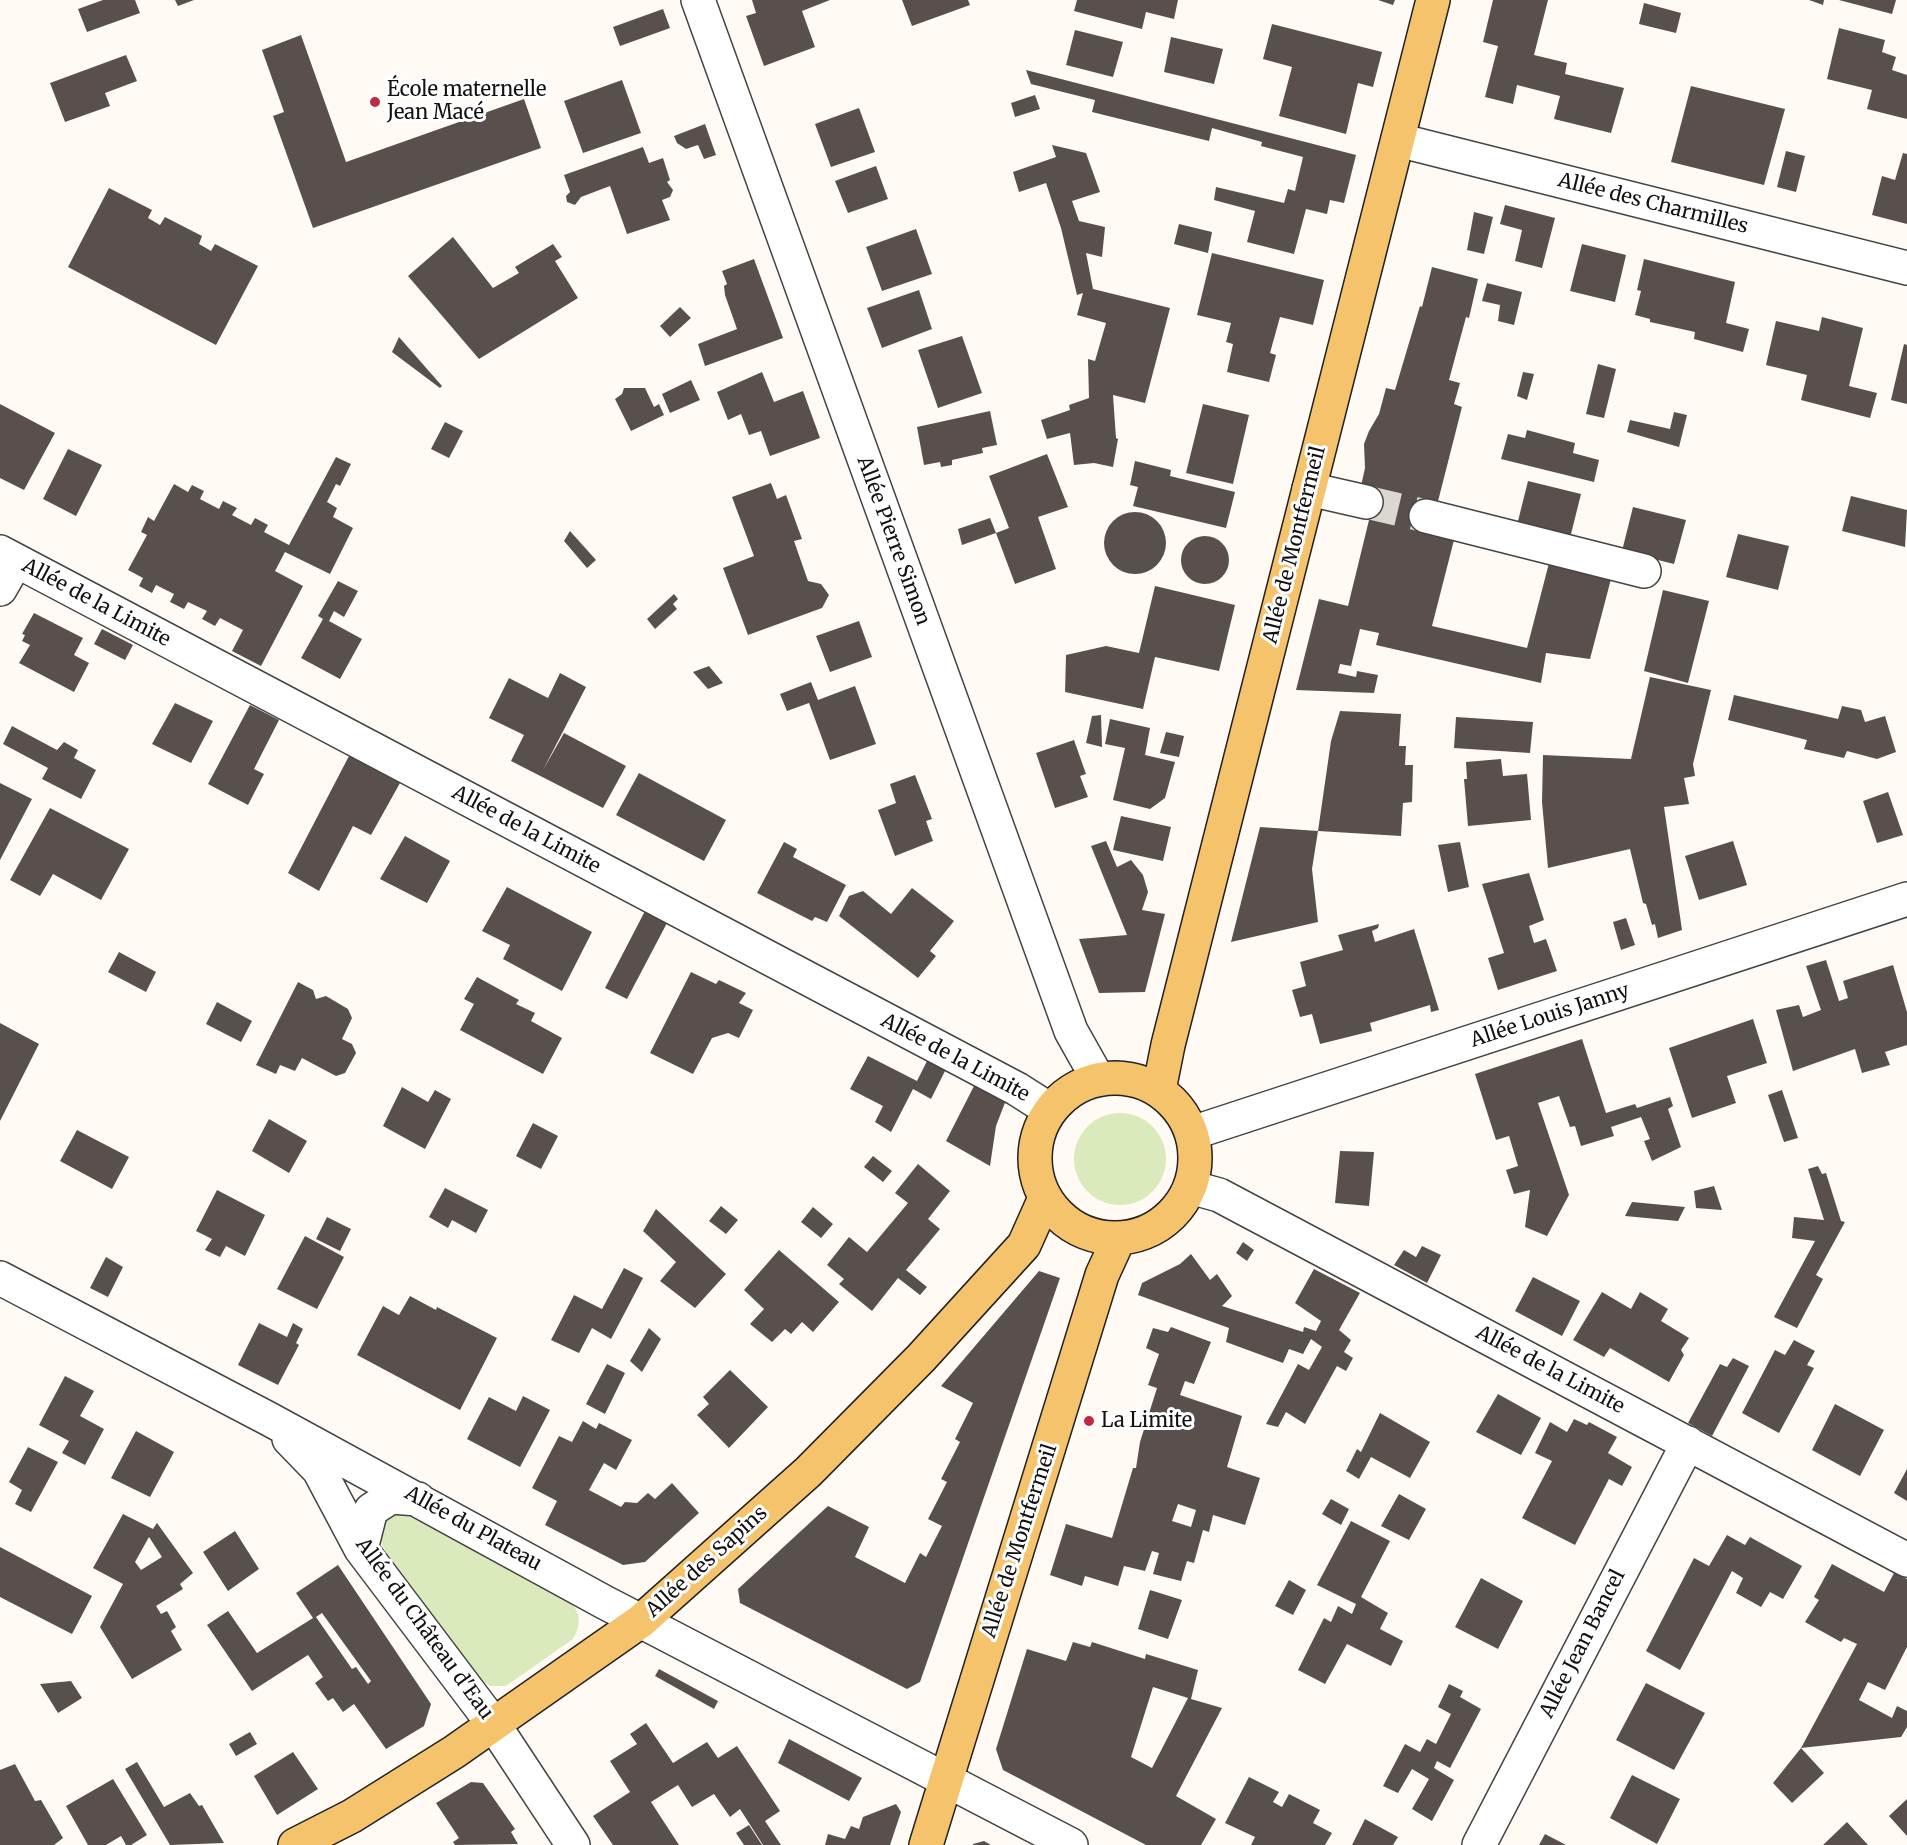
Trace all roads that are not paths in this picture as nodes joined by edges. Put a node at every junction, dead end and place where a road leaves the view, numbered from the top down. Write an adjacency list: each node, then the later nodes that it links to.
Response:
1 (698, 0): 12 (street, Allée Pierre Simon)
2 (1433, 0): 3 (main road, Allée de Montfermeil)
3 (1398, 140): 4 (street, Allée des Charmilles); 5 (main road, Allée de Montfermeil)
4 (1907, 268)
5 (1309, 489): 6 (street); 13 (main road, Allée de Montfermeil)
6 (1366, 502)
7 (1426, 516): 9 (street)
8 (8, 556): 10 (street); 14 (street, Allée de la Limite)
9 (1644, 571)
10 (0, 590)
11 (1907, 899): 15 (street, Allée Louis Janny)
12 (1098, 1079): 13 (main road); 14 (main road)
13 (1159, 1090): 15 (main road)
14 (1050, 1110): 17 (main road)
15 (1192, 1133): 16 (main road)
16 (1190, 1186): 18 (main road); 21 (street, Allée de la Limite)
17 (1045, 1198): 18 (main road); 25 (main road, Allée des Sapins)
18 (1119, 1238): 27 (main road, Allée de Montfermeil)
19 (0, 1278): 20 (street, Allée du Plateau)
20 (269, 1419): 22 (street, Allée du Plateau); 23 (street, Allée du Château d'Eau)
21 (1688, 1443): 24 (street, Allée de la Limite); 32 (street, Allée Jean Bancel)
22 (418, 1499): 23 (street); 25 (street, Allée du Plateau)
23 (361, 1549): 26 (street, Allée du Château d'Eau)
24 (1907, 1560)
25 (641, 1621): 26 (main road, Allée des Sapins); 27 (street, Allée du Plateau)
26 (494, 1725): 28 (main road, Allée des Sapins); 29 (street, Allée du Château d'Eau)
27 (946, 1779): 30 (main road, Allée de Montfermeil); 31 (street, Allée du Plateau)
28 (295, 1845)
29 (573, 1845)
30 (926, 1845)
31 (1071, 1845)
32 (1479, 1845)

